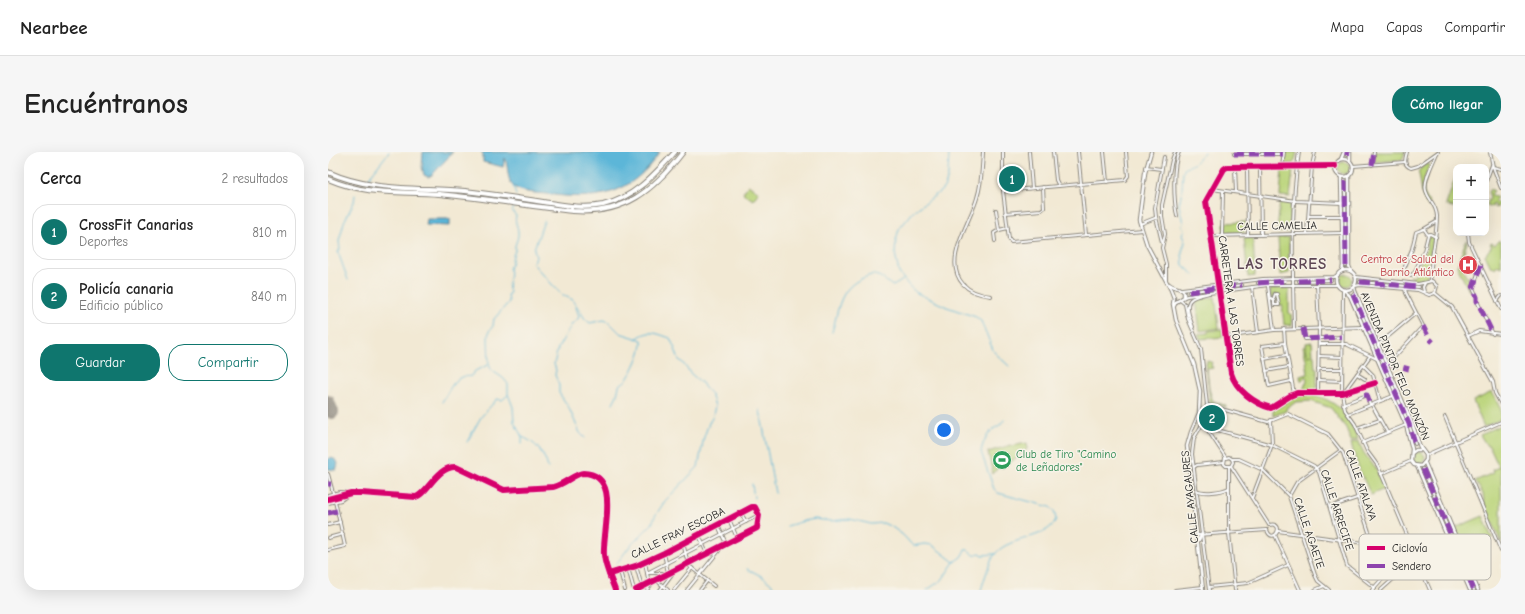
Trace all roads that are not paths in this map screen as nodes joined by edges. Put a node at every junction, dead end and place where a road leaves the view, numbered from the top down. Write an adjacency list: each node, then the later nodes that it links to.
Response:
1 (675, 152): 43 (highway)
2 (683, 152): 47 (highway)
3 (983, 152): 127 (street)
4 (1003, 152): 56 (street)
5 (1029, 152): 53 (street)
6 (1053, 152): 51 (street)
7 (1078, 152): 50 (street)
8 (1104, 152): 49 (street)
9 (1126, 152): 49 (street)
10 (1151, 152): 36 (street)
11 (1175, 152): 89 (street)
12 (1179, 152): 66 (street)
13 (1299, 152): 30 (street)
14 (1315, 152): 31 (street)
15 (1344, 152): 25 (street)
16 (1349, 152): 23 (street); 26 (street)
17 (1374, 152): 29 (street)
18 (1407, 152): 27 (street)
19 (1437, 152): 28 (street); 34 (street)
20 (1490, 152): 35 (street)
21 (1284, 153): 22 (street); 40 (street)
22 (1234, 154)
23 (1347, 155)
24 (1164, 157): 42 (street)
25 (1341, 160): 26 (street); 32 (street)
26 (1350, 161): 33 (street)
27 (1405, 162): 28 (street); 29 (street)
28 (1425, 162): 34 (street)
29 (1372, 164): 33 (street)
30 (1297, 166): 31 (street); 40 (street); 61 (street)
31 (1312, 166): 32 (street); 62 (street)
32 (1336, 166): 46 (street)
33 (1353, 166): 45 (street)
34 (1432, 166): 70 (street)
35 (1492, 166): 41 (street); 44 (street); 54 (street)
36 (1146, 167): 42 (street); 71 (street)
37 (1235, 167): 38 (street); 55 (street); 58 (street)
38 (1248, 167): 39 (street); 59 (street)
39 (1260, 167): 40 (street); 60 (street)
40 (1282, 167)
41 (1501, 169)
42 (1161, 170): 69 (street)
43 (328, 172)
44 (1489, 174)
45 (1349, 176): 46 (street); 92 (street)
46 (1341, 177): 63 (street)
47 (328, 179)
48 (1345, 181): 91 (street)
49 (1107, 182): 50 (street)
50 (1081, 184): 51 (street); 80 (street)
51 (1059, 186): 52 (street)
52 (1043, 187): 53 (street); 65 (street)
53 (1032, 188): 56 (street)
54 (1501, 188)
55 (1212, 189): 57 (street); 85 (street, CARRETERA A LAS TORRES)
56 (1003, 191): 65 (street)
57 (1223, 191): 58 (street); 81 (street)
58 (1236, 192): 59 (street)
59 (1248, 194): 60 (street); 82 (street)
60 (1260, 195): 61 (street); 83 (street)
61 (1294, 201): 62 (street); 77 (street)
62 (1310, 202): 63 (street); 67 (street)
63 (1342, 203): 68 (street)
64 (996, 210): 75 (street)
65 (1005, 213): 73 (street)
66 (1177, 216)
67 (1308, 216): 68 (street); 78 (street)
68 (1342, 216): 79 (street)
69 (1156, 218): 71 (street); 89 (street)
70 (1436, 222): 72 (street); 87 (street)
71 (1140, 224): 76 (street)
72 (1429, 227): 74 (street); 84 (street)
73 (1008, 228): 75 (street); 80 (street)
74 (1424, 229): 84 (street); 84 (street)
75 (999, 230): 88 (street)
76 (1142, 230): 80 (street); 97 (street)
77 (1292, 234): 78 (street, CALLE CAMELIA); 83 (street, CALLE CAMELIA); 95 (street)
78 (1307, 234): 79 (street, CALLE CAMELIA)
79 (1343, 234): 93 (street)
80 (1086, 235)
81 (1222, 235): 82 (street, CALLE CAMELIA); 85 (street, CALLE CAMELIA)
82 (1248, 235): 83 (street, CALLE CAMELIA)
83 (1261, 235)
84 (1428, 235): 87 (street)
85 (1212, 236): 105 (street, CARRETERA A LAS TORRES)
86 (1468, 236): 90 (street)
87 (1436, 237): 101 (street)
88 (995, 241)
89 (1162, 242): 97 (street)
90 (1481, 265): 133 (street); 146 (street)
91 (1346, 266)
92 (1351, 271): 93 (street); 96 (street)
93 (1342, 272): 94 (street)
94 (1338, 275): 95 (street); 109 (street)
95 (1292, 277): 105 (street); 107 (street)
96 (1356, 277): 103 (street); 111 (street)
97 (1166, 280): 115 (street); 125 (street)
98 (1331, 280): 100 (street)
99 (1285, 281): 104 (street)
100 (1299, 281)
101 (1430, 281): 103 (street); 123 (street)
102 (1360, 282): 114 (street)
103 (1426, 282): 124 (street)
104 (1258, 283)
105 (1218, 284): 117 (street); 120 (street, CARRETERA A LAS TORRES)
106 (1242, 284): 112 (street)
107 (1292, 284): 108 (street); 110 (street); 142 (street)
108 (1317, 284): 109 (street); 139 (street)
109 (1337, 284): 119 (street)
110 (1268, 285): 113 (street); 144 (street)
111 (1354, 286): 118 (street); 119 (street); 155 (street, AVENIDA PINTOR FELO MONZÓN)
112 (1225, 287)
113 (1252, 287): 120 (street); 145 (street)
114 (1419, 287)
115 (1178, 288): 117 (street); 125 (street)
116 (1214, 288): 121 (street)
117 (1182, 289): 129 (street)
118 (1405, 289): 124 (street); 136 (street)
119 (1344, 290): 137 (street, AVENIDA PINTOR FELO MONZÓN); 140 (street)
120 (1219, 291): 122 (street); 149 (street, CARRETERA A LAS TORRES)
121 (1189, 292)
122 (1211, 292): 129 (street); 143 (street)
123 (1435, 292): 124 (street); 148 (street)
124 (1425, 293)
125 (1172, 294): 130 (street)
126 (1353, 294): 198 (street, AVENIDA PINTOR FELO MONZÓN)
127 (991, 296)
128 (1501, 296): 133 (street)
129 (1184, 297): 132 (street)
130 (1174, 298): 132 (street); 134 (street)
131 (1271, 299): 131 (street)
132 (1180, 300): 134 (street); 143 (street)
133 (1497, 301): 135 (street)
134 (1174, 308): 185 (street)
135 (1501, 309)
136 (1416, 313): 155 (street); 164 (street)
137 (1363, 327): 140 (street); 156 (street, AVENIDA PINTOR FELO MONZÓN)
138 (1303, 328): 139 (street); 142 (street); 151 (street)
139 (1319, 328): 140 (street); 151 (street)
140 (1342, 328): 150 (street)
141 (1284, 329): 142 (street); 144 (street); 152 (street)
142 (1294, 329)
143 (1193, 330): 183 (street, CALLE AYAGAURES)
144 (1274, 330): 145 (street)
145 (1258, 332): 149 (street)
146 (1493, 334): 147 (street); 148 (street)
147 (1501, 334)
148 (1468, 336): 182 (street)
149 (1225, 337): 178 (street, CARRETERA A LAS TORRES)
150 (1342, 337): 151 (street); 154 (street)
151 (1319, 338): 153 (street)
152 (1285, 344): 158 (street); 163 (street)
153 (1319, 344): 154 (street); 159 (street)
154 (1342, 344): 157 (street); 161 (street)
155 (1378, 345): 164 (street, AVENIDA PINTOR FELO MONZÓN)
156 (1373, 351): 157 (street); 162 (street, AVENIDA PINTOR FELO MONZÓN)
157 (1367, 354): 160 (street)
158 (1287, 355): 163 (street); 166 (street)
159 (1318, 356): 161 (street); 167 (street)
160 (1370, 356): 162 (street); 165 (street)
161 (1342, 357): 168 (street)
162 (1377, 358): 179 (street, AVENIDA PINTOR FELO MONZÓN)
163 (1264, 359): 169 (street)
164 (1387, 365): 201 (street, AVENIDA PINTOR FELO MONZÓN)
165 (1363, 366): 170 (street); 175 (street)
166 (1289, 367): 169 (street); 173 (street)
167 (1318, 368): 168 (street); 172 (street)
168 (1342, 369): 174 (street)
169 (1266, 371): 173 (street)
170 (1358, 374): 171 (street); 177 (street)
171 (1365, 379)
172 (1318, 380): 174 (street); 176 (street)
173 (1291, 381): 178 (street)
174 (1342, 381): 177 (street)
175 (1375, 383): 177 (street); 180 (street)
176 (1318, 393): 177 (street); 178 (street)
177 (1342, 393): 181 (street)
178 (1294, 394)
179 (1393, 396): 180 (street); 192 (street, AVENIDA PINTOR FELO MONZÓN)
180 (1380, 401): 184 (street)
181 (1343, 404): 184 (street); 186 (street)
182 (1501, 404)
183 (1207, 405): 188 (street, CALLE ATALAYA); 191 (street, CALLE AYAGAURES)
184 (1371, 405): 186 (street); 189 (street)
185 (1200, 408): 191 (street); 255 (street)
186 (1348, 414): 193 (street)
187 (1445, 417): 197 (street)
188 (1271, 420): 199 (street); 200 (street, CALLE ATALAYA)
189 (1380, 420): 193 (street); 195 (street)
190 (1501, 422): 197 (street)
191 (1203, 423): 194 (street); 211 (street, CALLE AYAGAURES)
192 (1406, 425): 195 (street); 202 (street, AVENIDA PINTOR FELO MONZÓN)
193 (1357, 428): 196 (street)
194 (1207, 429): 199 (street, CALLE ARRECIFE); 204 (street)
195 (1387, 432): 196 (street)
196 (1362, 442): 218 (street)
197 (1455, 442): 203 (street); 268 (street)
198 (1415, 444)
199 (1272, 445): 212 (street, CALLE ARRECIFE); 214 (street)
200 (1341, 450): 212 (street); 227 (street, CALLE ATALAYA)
201 (1422, 450): 202 (street); 203 (street)
202 (1412, 453): 206 (street)
203 (1426, 455): 208 (street)
204 (1226, 458): 205 (street); 207 (street)
205 (1232, 459): 209 (street); 214 (street, CALLE AGAETE)
206 (1411, 461): 210 (street); 218 (street)
207 (1224, 462): 209 (street); 211 (street)
208 (1425, 463): 210 (street); 253 (street)
209 (1230, 466): 215 (street); 217 (street)
210 (1417, 466): 251 (street)
211 (1194, 467): 221 (street, CALLE AYAGAURES)
212 (1316, 468): 225 (street); 231 (street, CALLE ARRECIFE)
213 (1423, 469): 252 (street)
214 (1263, 470): 225 (street, CALLE AGAETE); 226 (street)
215 (1235, 472): 217 (street); 226 (street)
216 (328, 474): 219 (street)
217 (1229, 474): 220 (street)
218 (1382, 474): 250 (street)
219 (329, 484): 222 (street)
220 (1229, 488): 221 (street); 245 (street)
221 (1196, 490): 256 (street, CALLE AYAGAURES)
222 (333, 493): 223 (street); 224 (street)
223 (351, 493): 228 (street); 229 (street); 283 (street)
224 (328, 495)
225 (1289, 496): 248 (street, CALLE AGAETE)
226 (1252, 498): 241 (street)
227 (1357, 498): 231 (street); 249 (street, CALLE ATALAYA)
228 (328, 499)
229 (335, 501): 230 (street); 232 (street)
230 (328, 503)
231 (1330, 507): 260 (street, CALLE ARRECIFE)
232 (337, 511): 233 (street); 237 (street)
233 (328, 513)
234 (741, 513): 235 (street, CALLE FRAY ESCOBA); 236 (street, CALLE FRAY ESCOBA); 238 (street)
235 (759, 515): 238 (street); 259 (street)
236 (729, 519): 240 (street, CALLE FRAY ESCOBA); 242 (street)
237 (340, 522): 239 (street); 246 (street)
238 (746, 522): 242 (street)
239 (328, 525)
240 (718, 525): 247 (street); 254 (street, CALLE FRAY ESCOBA)
241 (1269, 525): 243 (street); 244 (street)
242 (733, 529): 247 (street); 259 (street)
243 (1267, 530): 245 (street); 257 (street)
244 (1278, 531): 248 (street); 257 (street)
245 (1229, 533): 256 (street); 296 (street)
246 (342, 534): 258 (street); 266 (street)
247 (722, 534): 263 (street); 264 (street)
248 (1301, 534): 260 (street); 299 (street, CALLE AGAETE)
249 (1370, 534)
250 (1407, 534)
251 (1446, 534)
252 (1450, 534)
253 (1454, 534)
254 (699, 535): 261 (street, CALLE FRAY ESCOBA); 263 (street)
255 (1197, 535): 256 (street); 267 (street)
256 (1202, 535): 267 (street); 303 (street, CALLE AYAGAURES)
257 (1275, 535): 275 (street)
258 (328, 538)
259 (737, 538): 264 (street)
260 (1339, 540): 262 (street); 285 (street, CALLE ARRECIFE)
261 (683, 542): 269 (street, CALLE FRAY ESCOBA); 270 (street)
262 (1359, 542)
263 (703, 544): 270 (street); 271 (street)
264 (726, 544): 265 (street)
265 (723, 546): 271 (street); 284 (street)
266 (328, 550)
267 (1199, 551): 302 (street)
268 (1501, 551)
269 (664, 553): 272 (street, CALLE FRAY ESCOBA); 273 (street)
270 (686, 553): 273 (street); 274 (street)
271 (707, 554): 274 (street)
272 (645, 562): 276 (street, CALLE FRAY ESCOBA); 281 (street)
273 (666, 563): 281 (street); 282 (street)
274 (687, 564): 278 (street); 279 (street)
275 (1288, 565): 296 (street); 315 (street)
276 (636, 566): 277 (street, CALLE FRAY ESCOBA); 300 (street)
277 (628, 568): 280 (street, CALLE FRAY ESCOBA); 306 (street)
278 (692, 568): 284 (street); 310 (street)
279 (676, 570): 282 (street); 297 (street)
280 (620, 571): 283 (street, CALLE FRAY ESCOBA); 305 (street)
281 (647, 573): 282 (street); 295 (street)
282 (668, 573): 286 (street)
283 (609, 574): 304 (street)
284 (700, 574): 294 (street); 311 (street)
285 (1359, 576)
286 (656, 580): 295 (street); 297 (street)
287 (1364, 580): 301 (street, CALLE ARRECIFE)
288 (1381, 580): 301 (street, CALLE ATALAYA)
289 (1392, 580): 319 (street)
290 (1426, 580): 320 (street)
291 (1466, 580): 321 (street)
292 (1470, 580): 322 (street)
293 (1474, 580): 323 (street)
294 (707, 581): 298 (street); 312 (street)
295 (650, 583): 300 (street); 307 (street)
296 (1234, 584): 303 (street); 314 (street)
297 (664, 586): 308 (street); 309 (street)
298 (714, 586)
299 (1324, 586): 316 (street); 317 (street, CALLE AGAETE)
300 (642, 587): 306 (street)
301 (1374, 588): 318 (street, CALLE ATALAYA)
302 (1203, 589): 313 (street)
303 (1209, 589)
304 (615, 590)
305 (625, 590)
306 (635, 590)
307 (647, 590)
308 (660, 590)
309 (668, 590)
310 (674, 590)
311 (687, 590)
312 (700, 590)
313 (1175, 590)
314 (1235, 590)
315 (1300, 590)
316 (1314, 590)
317 (1329, 590)
318 (1372, 590)
319 (1381, 590)
320 (1430, 590)
321 (1470, 590)
322 (1474, 590)
323 (1478, 590)

